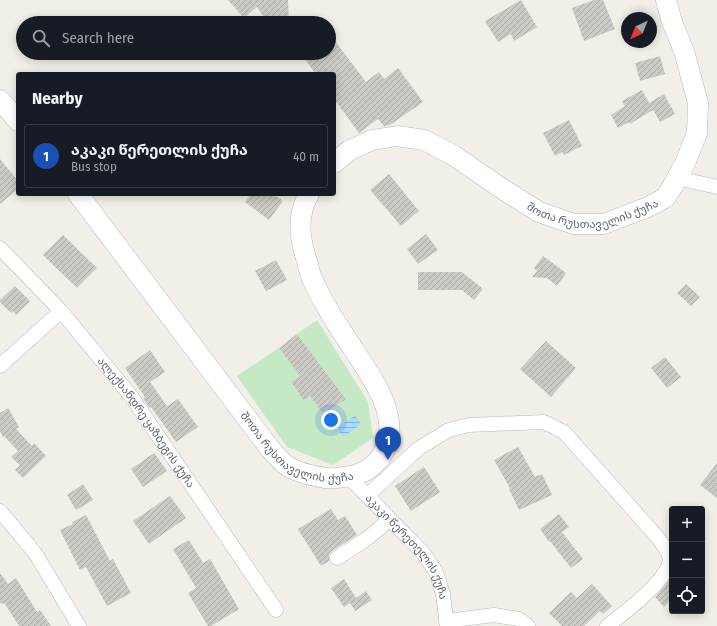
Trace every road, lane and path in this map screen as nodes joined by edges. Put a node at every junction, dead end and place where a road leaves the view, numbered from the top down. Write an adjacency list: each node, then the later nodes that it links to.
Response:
1 (666, 0): 5 (main road, შოთა რუსთაველის ქუჩა)
2 (0, 100): 3 (main road)
3 (16, 119)
4 (336, 161): 5 (main road, შოთა რუსთაველის ქუჩა)
5 (677, 178): 6 (street)
6 (717, 187)
7 (80, 196): 12 (main road, შოთა რუსთაველის ქუჩა)
8 (308, 196): 12 (main road, შოთა რუსთაველის ქუჩა)
9 (0, 248): 10 (street, ალექსანდრე ყაზბეგის ქუჩა)
10 (61, 311): 11 (street); 17 (street, ალექსანდრე ყაზბეგის ქუჩა)
11 (0, 366)
12 (349, 477): 13 (street, აკაკი წერეთელის ქუჩა)
13 (368, 495): 15 (street, აკაკი წერეთელის ქუჩა); 21 (street)
14 (0, 510): 19 (street)
15 (389, 518): 16 (street); 18 (street, აკაკი წერეთელის ქუჩა)
16 (337, 558)
17 (276, 610)
18 (447, 624): 20 (street)
19 (79, 626)
20 (528, 626)
21 (607, 626)

